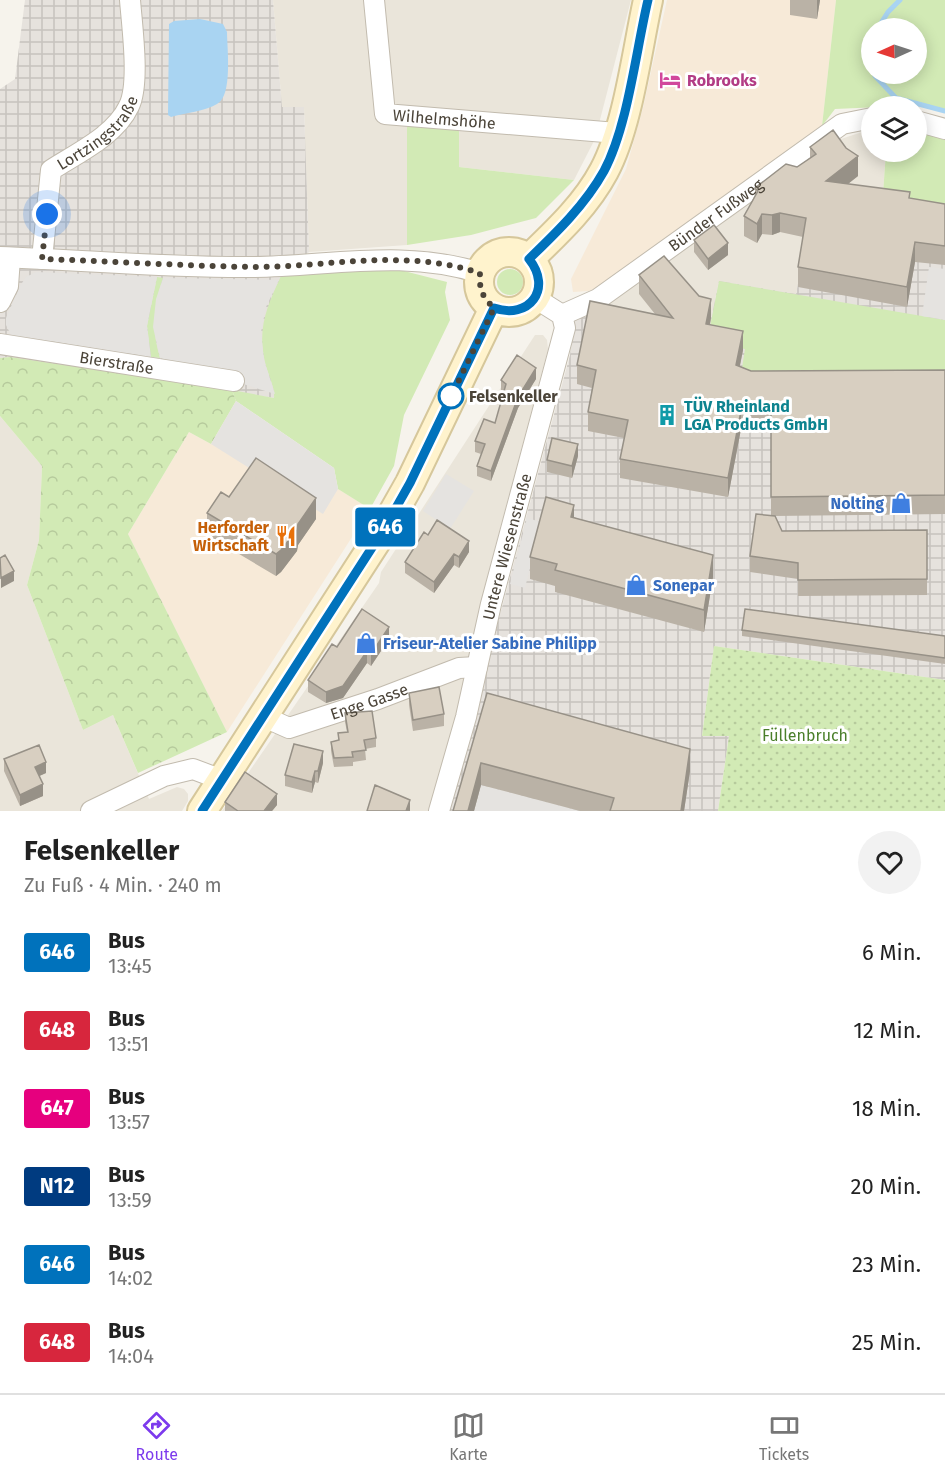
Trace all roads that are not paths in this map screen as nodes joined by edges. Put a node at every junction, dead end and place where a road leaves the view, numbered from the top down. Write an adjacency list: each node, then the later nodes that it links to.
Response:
1 (130, 0): 9 (street, Lortzingstraße)
2 (374, 0): 7 (street, Wilhelmshöhe)
3 (648, 0): 7 (main road)
4 (861, 120): 15 (street, Bünder Fußweg)
5 (927, 124): 6 (street)
6 (945, 129)
7 (617, 133): 10 (main road)
8 (5, 258): 9 (street); 13 (street)
9 (42, 259): 11 (street)
10 (529, 259): 11 (main road); 12 (main road)
11 (480, 273): 14 (main road)
12 (535, 298): 14 (main road); 15 (street)
13 (0, 302)
14 (494, 308): 19 (main road)
15 (562, 315): 18 (street, Untere Wiesenstraße)
16 (0, 344): 17 (street, Bierstraße)
17 (234, 381)
18 (477, 667): 19 (street, Enge Gasse); 23 (street, Untere Wiesenstraße)
19 (262, 716): 20 (main road)
20 (222, 780): 21 (street); 22 (main road)
21 (91, 811)
22 (202, 811)
23 (439, 811)

